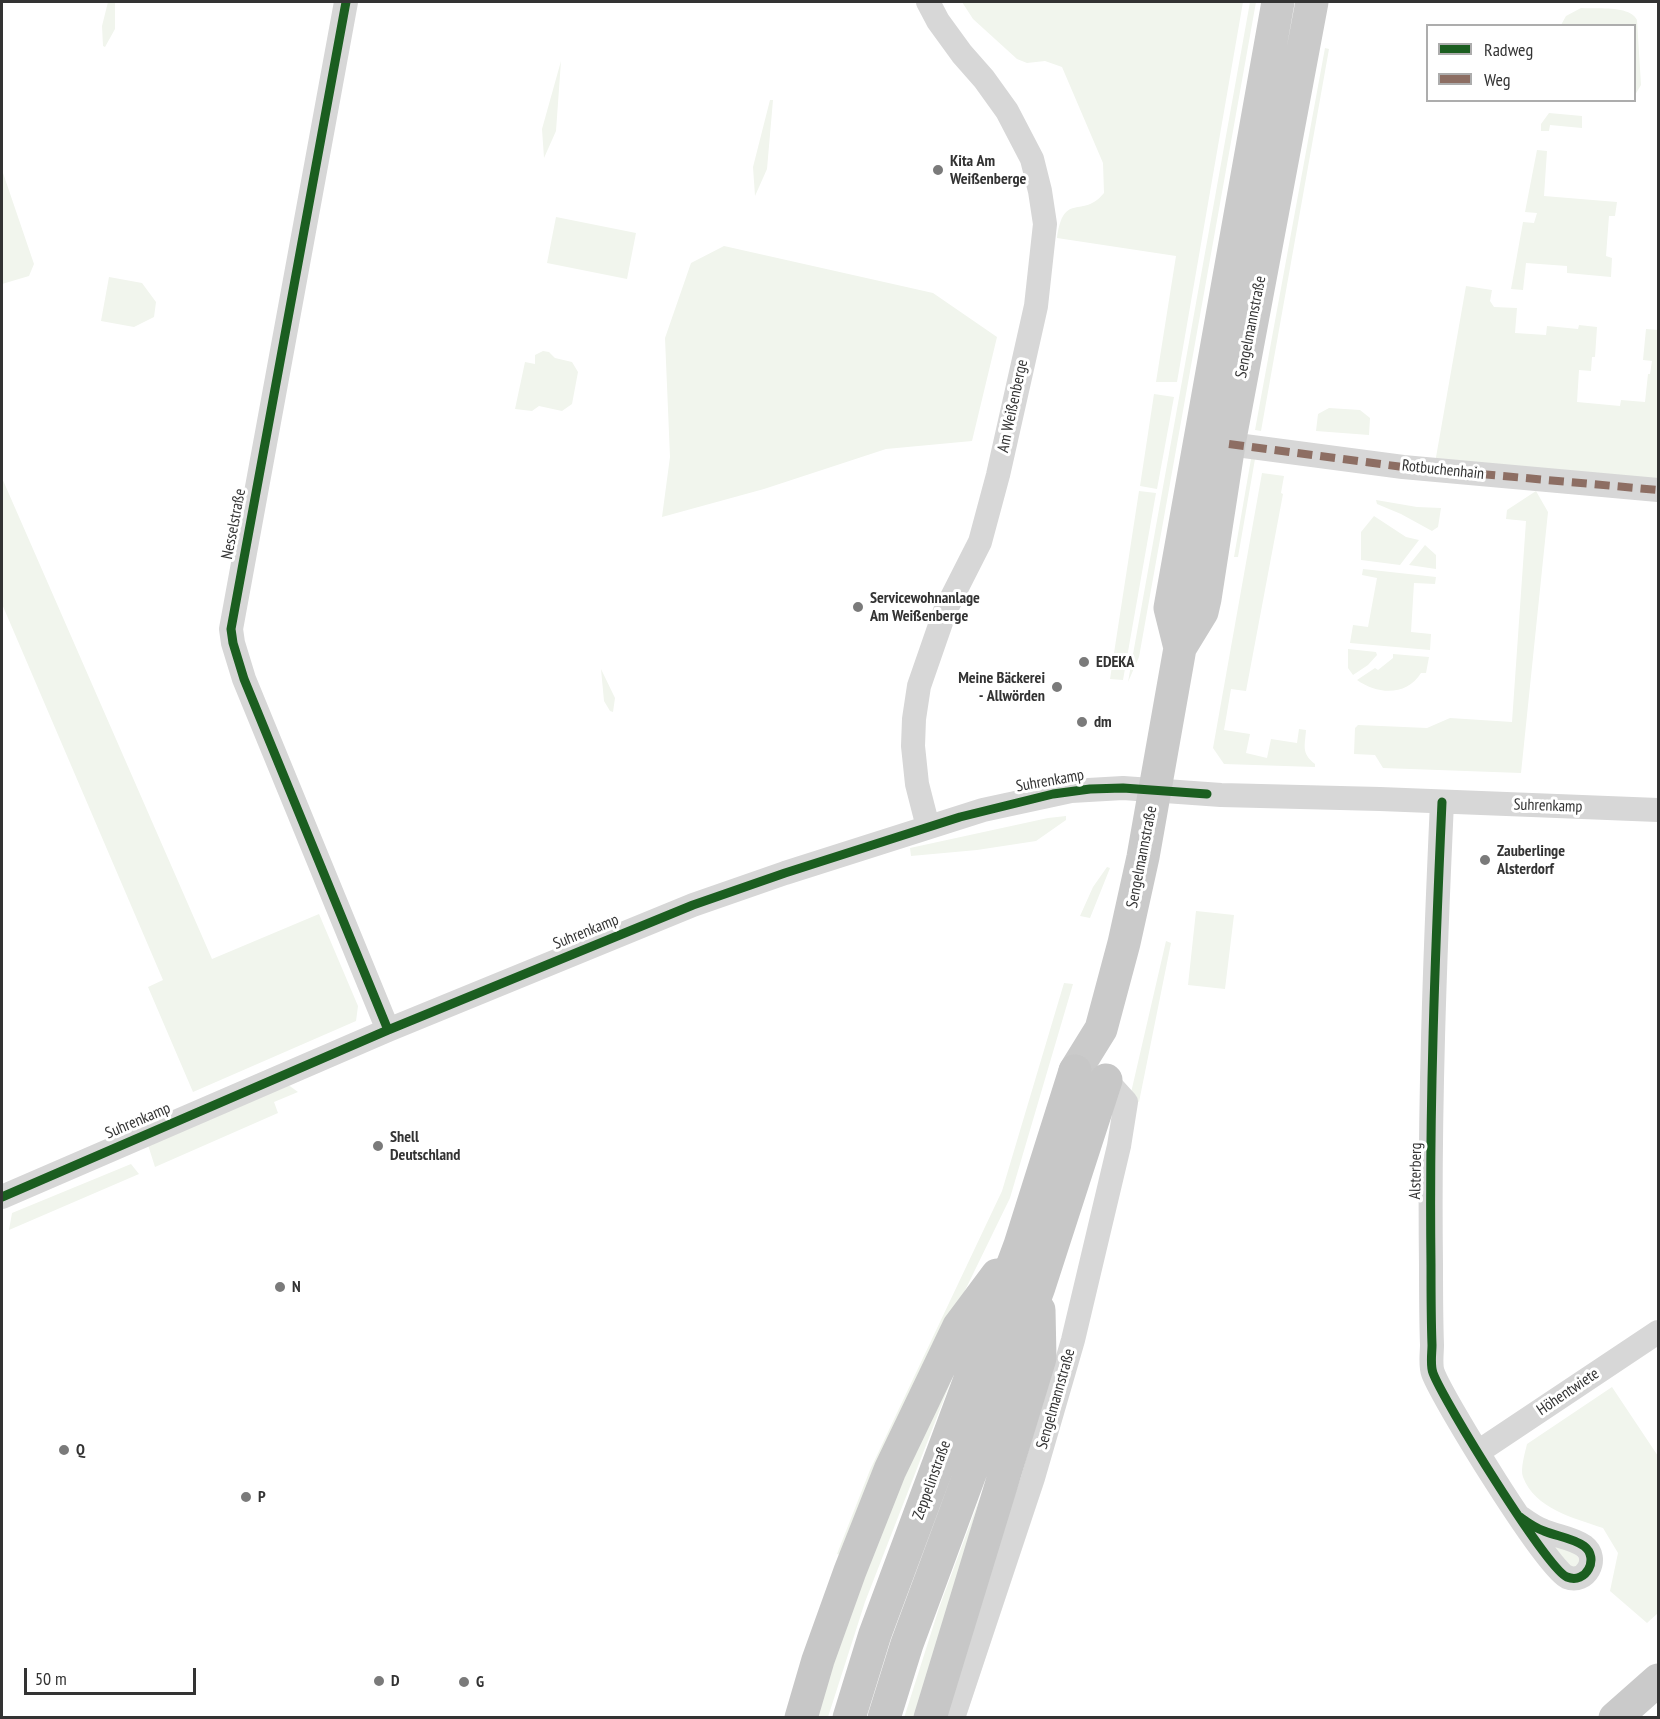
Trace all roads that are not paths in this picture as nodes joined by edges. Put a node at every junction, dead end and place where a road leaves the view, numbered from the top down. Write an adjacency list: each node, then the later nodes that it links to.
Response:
1 (346, 2): 13 (street, Nesselstraße)
2 (928, 2): 11 (street, Am Weißenberge)
3 (1278, 2): 7 (main road, Sengelmannstraße)
4 (1312, 2): 5 (main road, Sengelmannstraße)
5 (1229, 444): 6 (street, Rotbuchenhain); 7 (main road, Sengelmannstraße)
6 (1659, 490)
7 (1180, 648): 8 (main road, Sengelmannstraße)
8 (1155, 790): 9 (street, Suhrenkamp); 11 (street, Suhrenkamp); 12 (main road, Sengelmannstraße)
9 (1442, 802): 10 (street, Suhrenkamp); 20 (street, Alsterberg)
10 (1659, 810)
11 (928, 827): 13 (street, Suhrenkamp)
12 (1101, 1029): 14 (main road, Sengelmannstraße); 15 (main road, Sengelmannstraße)
13 (388, 1030): 16 (street, Suhrenkamp)
14 (1075, 1071): 17 (highway, Sengelmannstraße)
15 (1106, 1080): 18 (highway, Sengelmannstraße); 27 (street, Sengelmannstraße)
16 (2, 1197)
17 (1020, 1245): 23 (highway); 24 (highway, Zeppelinstraße)
18 (1039, 1287): 25 (highway, Zeppelinstraße); 26 (highway)
19 (1659, 1332): 20 (street, Höhentwiete)
20 (1478, 1452): 21 (street, Alsterberg)
21 (1520, 1517)
22 (1659, 1680): 28 (main road)
23 (801, 1718)
24 (849, 1718)
25 (884, 1718)
26 (930, 1718)
27 (953, 1718)
28 (1615, 1718)

